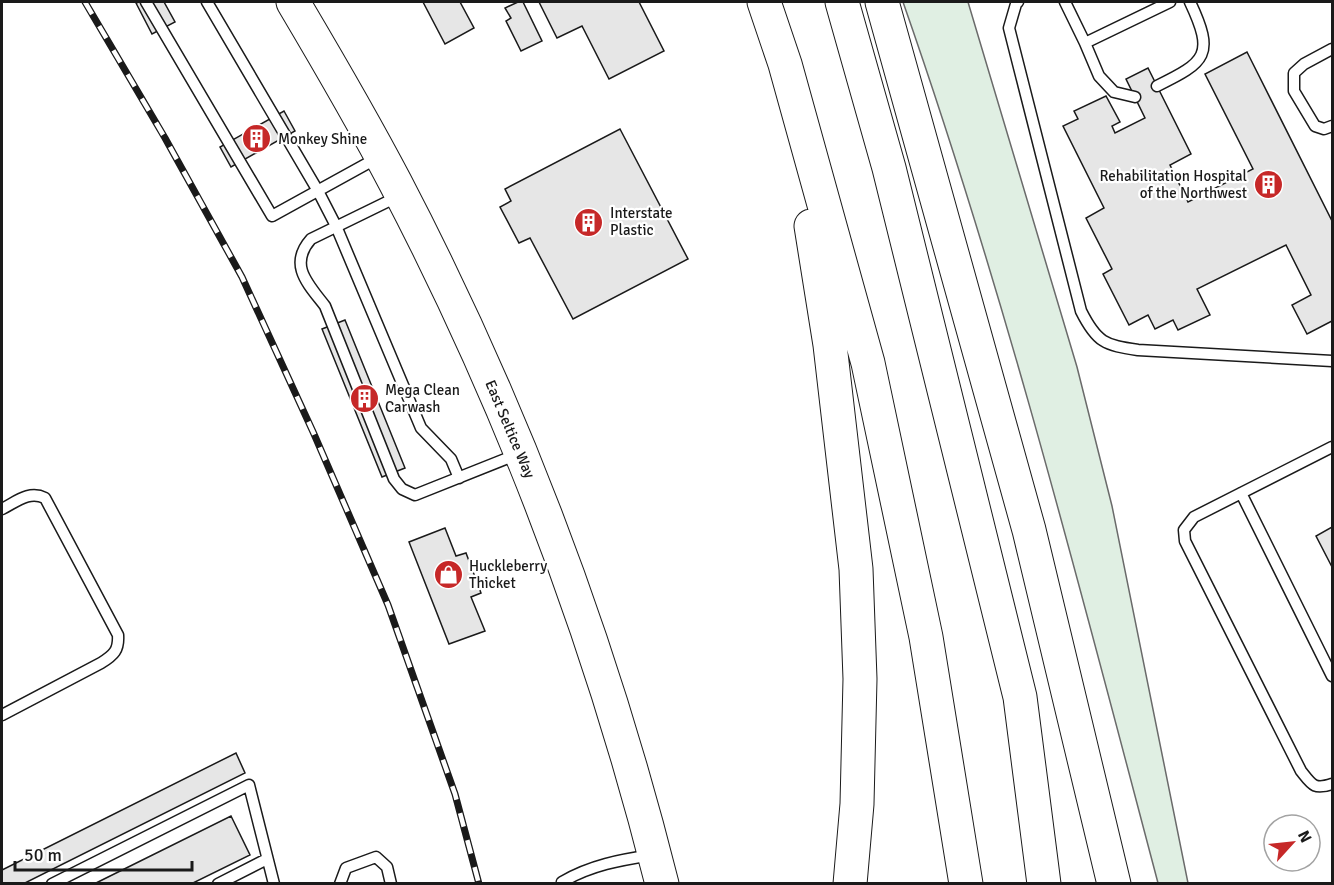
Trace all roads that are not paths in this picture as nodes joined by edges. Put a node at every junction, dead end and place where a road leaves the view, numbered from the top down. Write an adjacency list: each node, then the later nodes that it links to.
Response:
1 (146, 2): 18 (lane)
2 (207, 2): 18 (lane)
3 (293, 2): 17 (main road, East Seltice Way)
4 (764, 2): 13 (main road)
5 (842, 2): 40 (main road)
6 (882, 2): 41 (main road)
7 (1018, 2): 21 (lane)
8 (1065, 2): 11 (lane)
9 (1170, 2): 11 (lane)
10 (1190, 2): 14 (lane)
11 (1085, 43): 15 (lane)
12 (1332, 49): 16 (lane)
13 (785, 64): 38 (main road); 39 (main road)
14 (1157, 86)
15 (1135, 97)
16 (1332, 126)
17 (381, 156): 18 (lane); 19 (main road, East Seltice Way)
18 (318, 191): 20 (lane)
19 (401, 195): 20 (lane); 23 (main road, East Seltice Way)
20 (336, 226): 24 (lane); 24 (lane)
21 (1332, 361)
22 (1332, 447): 25 (lane)
23 (521, 453): 24 (lane); 31 (main road, East Seltice Way)
24 (459, 478)
25 (1241, 493): 27 (lane); 29 (lane)
26 (2, 509): 28 (lane)
27 (1332, 676)
28 (2, 715)
29 (1332, 784)
30 (267, 859): 33 (lane); 34 (lane); 35 (lane)
31 (659, 869): 32 (lane)
32 (562, 883)
33 (52, 884)
34 (218, 884)
35 (273, 884)
36 (340, 884): 37 (lane)
37 (392, 884)
38 (850, 884)
39 (966, 884)
40 (1044, 884)
41 (1114, 884)

